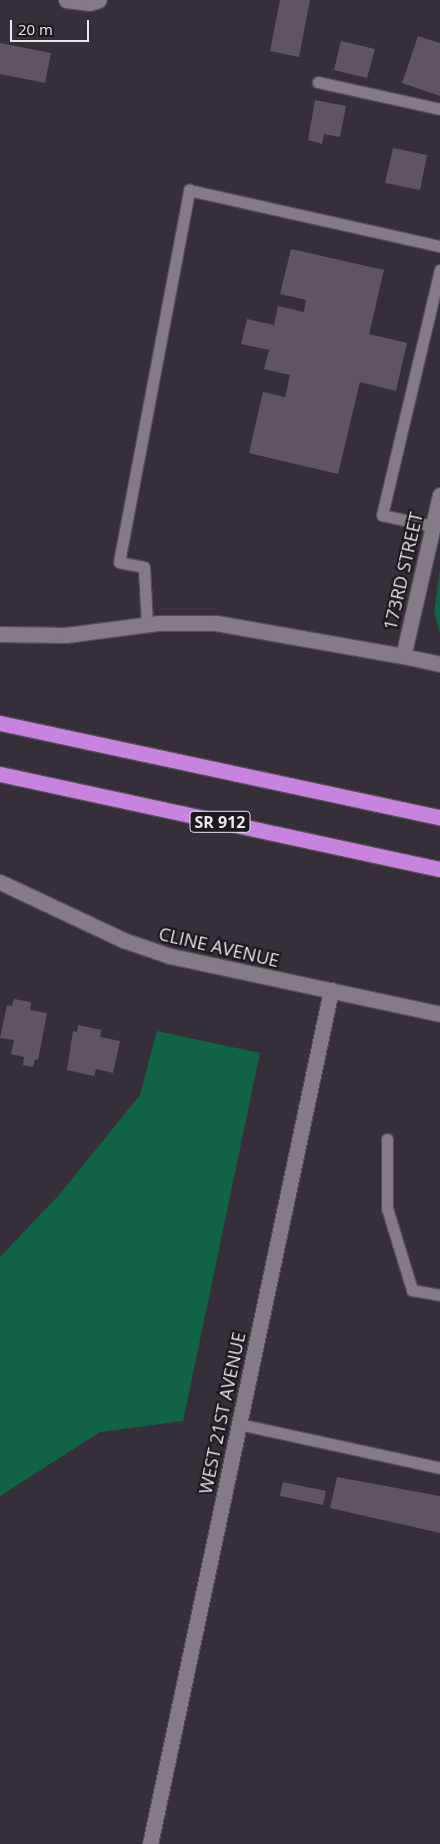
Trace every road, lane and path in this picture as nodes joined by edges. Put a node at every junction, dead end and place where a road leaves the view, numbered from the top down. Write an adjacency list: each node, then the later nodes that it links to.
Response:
1 (66, 0): 2 (street)
2 (99, 0)
3 (318, 82): 4 (lane)
4 (440, 109)
5 (440, 246): 9 (lane)
6 (440, 270): 8 (lane)
7 (440, 495): 8 (street, 173RD STREET)
8 (433, 526): 11 (street, 173RD STREET)
9 (147, 625): 10 (street); 11 (street)
10 (0, 634)
11 (403, 656): 12 (street)
12 (440, 664)
13 (0, 723): 15 (highway)
14 (0, 774): 16 (highway, SR 912)
15 (440, 817)
16 (440, 869)
17 (0, 882): 18 (street, CLINE AVENUE)
18 (331, 990): 19 (street, CLINE AVENUE); 22 (street, WEST 21ST AVENUE)
19 (440, 1014)
20 (387, 1140): 21 (lane)
21 (440, 1296)
22 (239, 1424): 23 (lane); 24 (street, WEST 21ST AVENUE)
23 (440, 1468)
24 (150, 1844)

